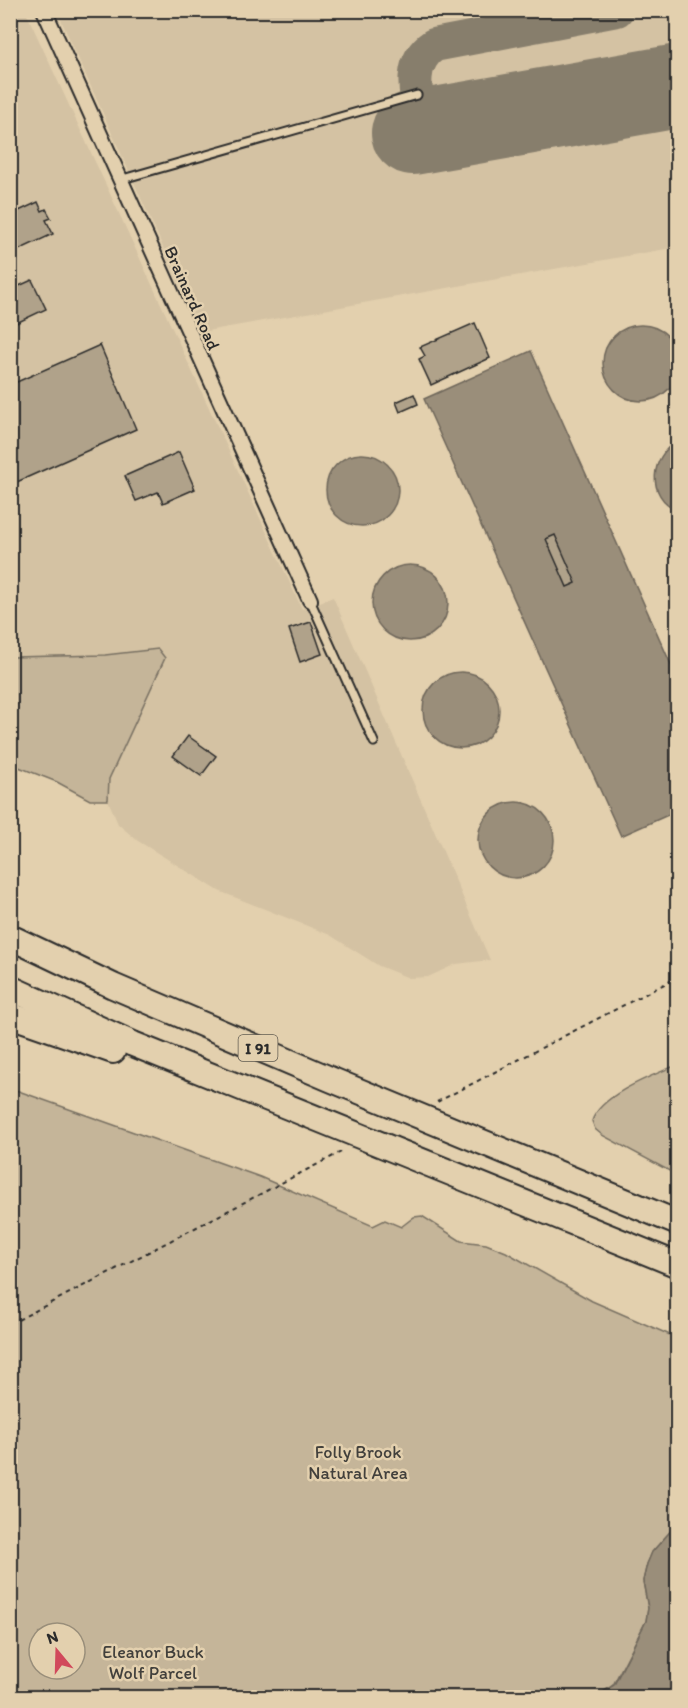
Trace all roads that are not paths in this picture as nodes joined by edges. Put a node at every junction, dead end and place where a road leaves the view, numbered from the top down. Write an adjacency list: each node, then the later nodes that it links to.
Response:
1 (44, 10): 3 (street, Brainard Road)
2 (417, 95): 3 (lane)
3 (119, 180): 4 (street, Brainard Road)
4 (310, 600): 5 (lane)
5 (374, 741)
6 (10, 919): 9 (highway)
7 (10, 937): 9 (highway, I 91)
8 (10, 988): 11 (highway, I 91)
9 (124, 990): 12 (highway, I 91)
10 (10, 1015): 11 (highway)
11 (231, 1083): 13 (highway, I 91)
12 (678, 1223)
13 (678, 1265)

